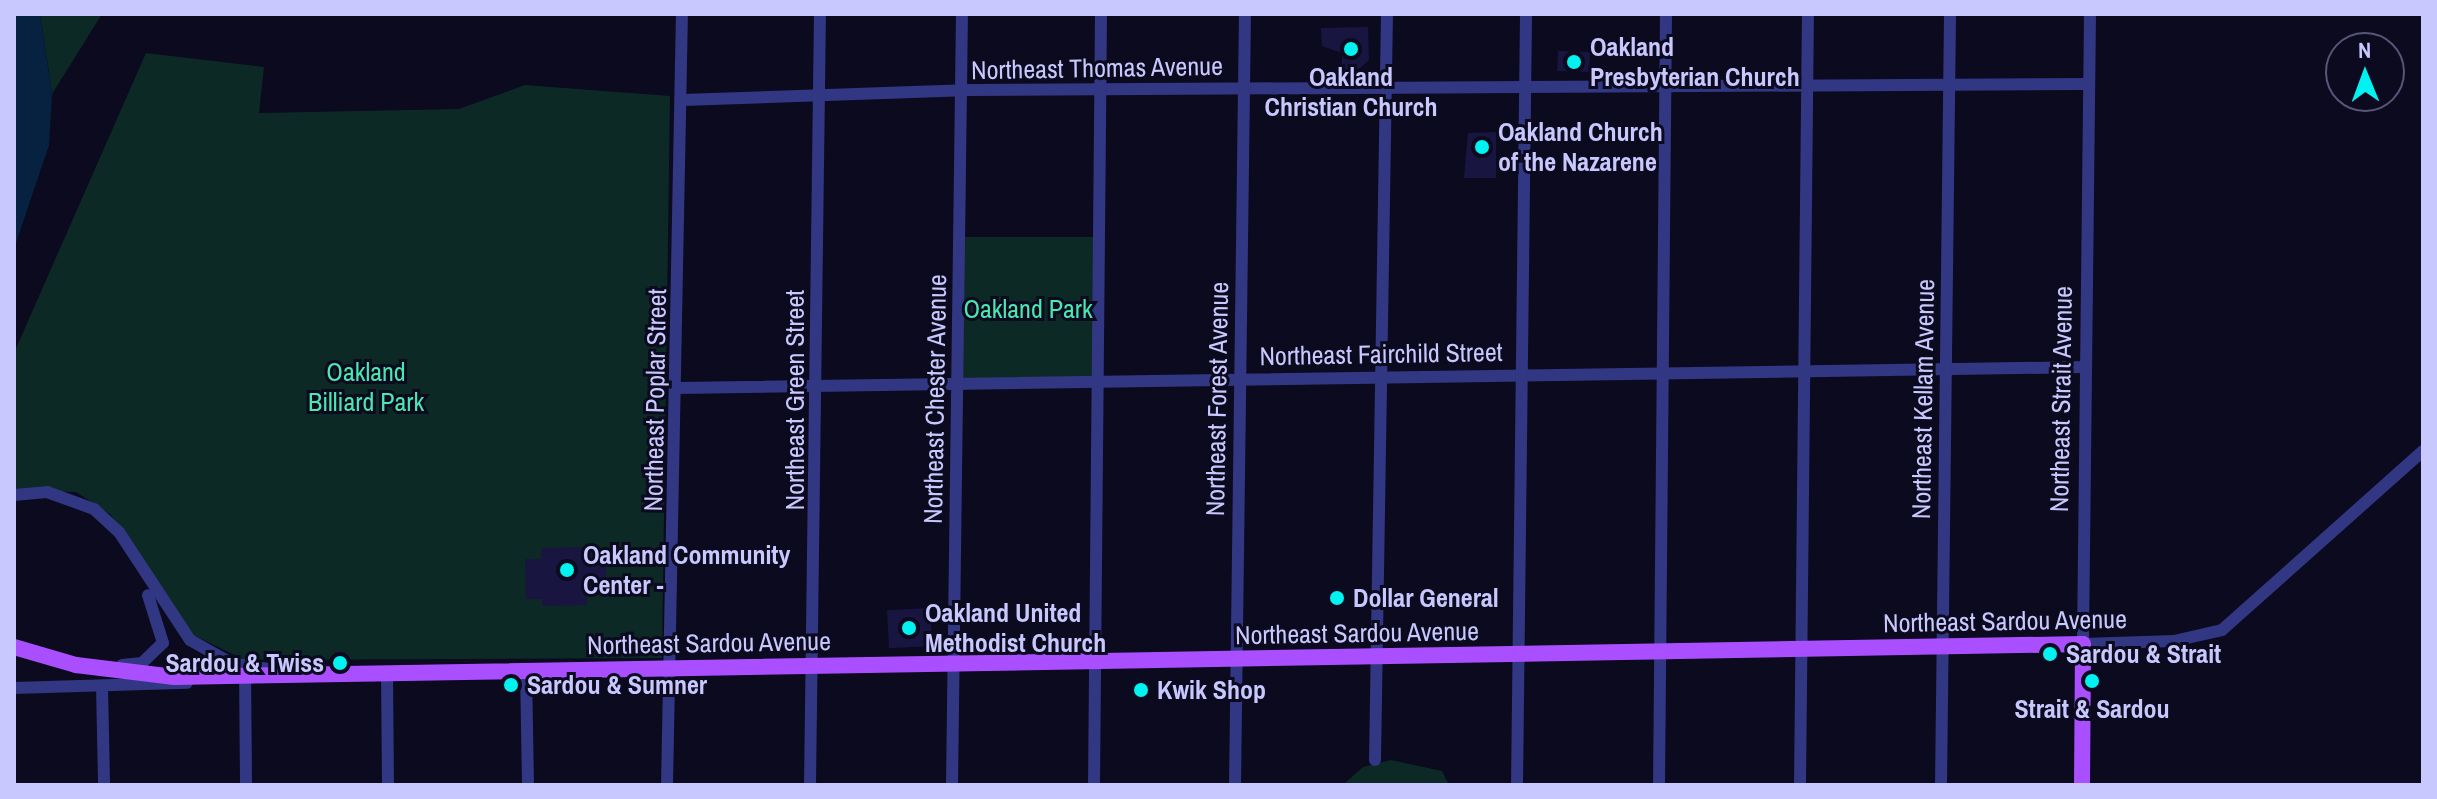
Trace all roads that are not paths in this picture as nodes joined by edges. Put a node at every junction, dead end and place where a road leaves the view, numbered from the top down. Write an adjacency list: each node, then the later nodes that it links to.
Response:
1 (682, 14): 22 (street, Northeast Poplar Street)
2 (820, 14): 21 (street, Northeast Green Street)
3 (962, 14): 20 (street, Northeast Chester Avenue)
4 (1101, 14): 19 (street)
5 (1245, 14): 18 (street, Northeast Forest Avenue)
6 (1387, 14): 17 (street)
7 (1526, 14): 14 (street)
8 (1666, 14): 15 (street)
9 (1808, 14): 16 (street)
10 (1950, 14): 13 (street, Northeast Kellam Avenue)
11 (2090, 14): 12 (street, Northeast Strait Avenue)
12 (2089, 84): 13 (street, Northeast Thomas Avenue); 23 (street, Northeast Strait Avenue)
13 (1949, 85): 16 (street, Northeast Thomas Avenue); 24 (street, Northeast Kellam Avenue)
14 (1525, 86): 15 (street, Northeast Thomas Avenue); 17 (street, Northeast Thomas Avenue); 27 (street)
15 (1665, 86): 16 (street, Northeast Thomas Avenue); 26 (street)
16 (1807, 86): 25 (street)
17 (1385, 87): 18 (street, Northeast Thomas Avenue); 28 (street)
18 (1244, 88): 19 (street, Northeast Thomas Avenue); 29 (street, Northeast Forest Avenue)
19 (1100, 89): 20 (street, Northeast Thomas Avenue); 30 (street)
20 (961, 92): 21 (street, Northeast Thomas Avenue); 31 (street, Northeast Chester Avenue)
21 (819, 97): 22 (street, Northeast Thomas Avenue); 32 (street, Northeast Green Street)
22 (682, 100): 33 (street, Northeast Poplar Street)
23 (2086, 367): 24 (street, Northeast Fairchild Street); 37 (street, Northeast Strait Avenue)
24 (1945, 369): 25 (street, Northeast Fairchild Street); 38 (street, Northeast Kellam Avenue)
25 (1804, 371): 26 (street, Northeast Fairchild Street); 40 (street)
26 (1662, 372): 27 (street, Northeast Fairchild Street); 41 (street)
27 (1522, 374): 28 (street, Northeast Fairchild Street); 42 (street)
28 (1383, 376): 29 (street, Northeast Fairchild Street); 43 (street)
29 (1240, 378): 30 (street, Northeast Fairchild Street); 44 (street, Northeast Forest Avenue)
30 (1097, 380): 31 (street, Northeast Fairchild Street); 45 (street)
31 (958, 381): 32 (street, Northeast Fairchild Street); 46 (street, Northeast Chester Avenue)
32 (818, 385): 33 (street, Northeast Fairchild Street); 48 (street, Northeast Green Street)
33 (677, 388): 49 (street, Northeast Poplar Street)
34 (2423, 451): 37 (street, Northeast Sardou Avenue)
35 (14, 495): 51 (street)
36 (14, 503): 47 (street)
37 (2083, 644): 38 (main road, Northeast Sardou Avenue); 70 (main road, Northeast Strait Avenue)
38 (1942, 646): 40 (main road, Northeast Sardou Avenue); 69 (street, Northeast Kellam Avenue)
39 (14, 647): 47 (main road, Northeast Sardou Avenue)
40 (1802, 649): 41 (main road, Northeast Sardou Avenue); 68 (street)
41 (1658, 652): 42 (main road, Northeast Sardou Avenue); 67 (street)
42 (1519, 654): 43 (main road, Northeast Sardou Avenue); 66 (street)
43 (1379, 657): 44 (main road, Northeast Sardou Avenue); 56 (street)
44 (1236, 659): 45 (main road, Northeast Sardou Avenue); 65 (street, Northeast Forest Avenue)
45 (1094, 661): 46 (main road, Northeast Sardou Avenue); 64 (street)
46 (954, 664): 48 (main road, Northeast Sardou Avenue); 63 (street, Northeast Chester Avenue)
47 (76, 665): 53 (main road, Northeast Sardou Avenue)
48 (812, 666): 49 (main road, Northeast Sardou Avenue); 62 (street, Northeast Green Street)
49 (670, 668): 50 (main road, Northeast Sardou Avenue); 61 (street, Northeast Poplar Street)
50 (526, 670): 52 (main road, Northeast Sardou Avenue); 60 (street)
51 (245, 671): 52 (main road, Northeast Sardou Avenue); 53 (main road, Northeast Sardou Avenue); 58 (street)
52 (387, 672): 59 (street)
53 (222, 676): 54 (street, Northeast Sardou Avenue)
54 (102, 686): 55 (street, Northeast Sardou Avenue); 57 (street)
55 (14, 688)
56 (1375, 760)
57 (104, 785)
58 (246, 785)
59 (388, 785)
60 (528, 785)
61 (667, 785)
62 (810, 785)
63 (952, 785)
64 (1094, 785)
65 (1235, 785)
66 (1517, 785)
67 (1659, 785)
68 (1800, 785)
69 (1941, 785)
70 (2082, 785)

